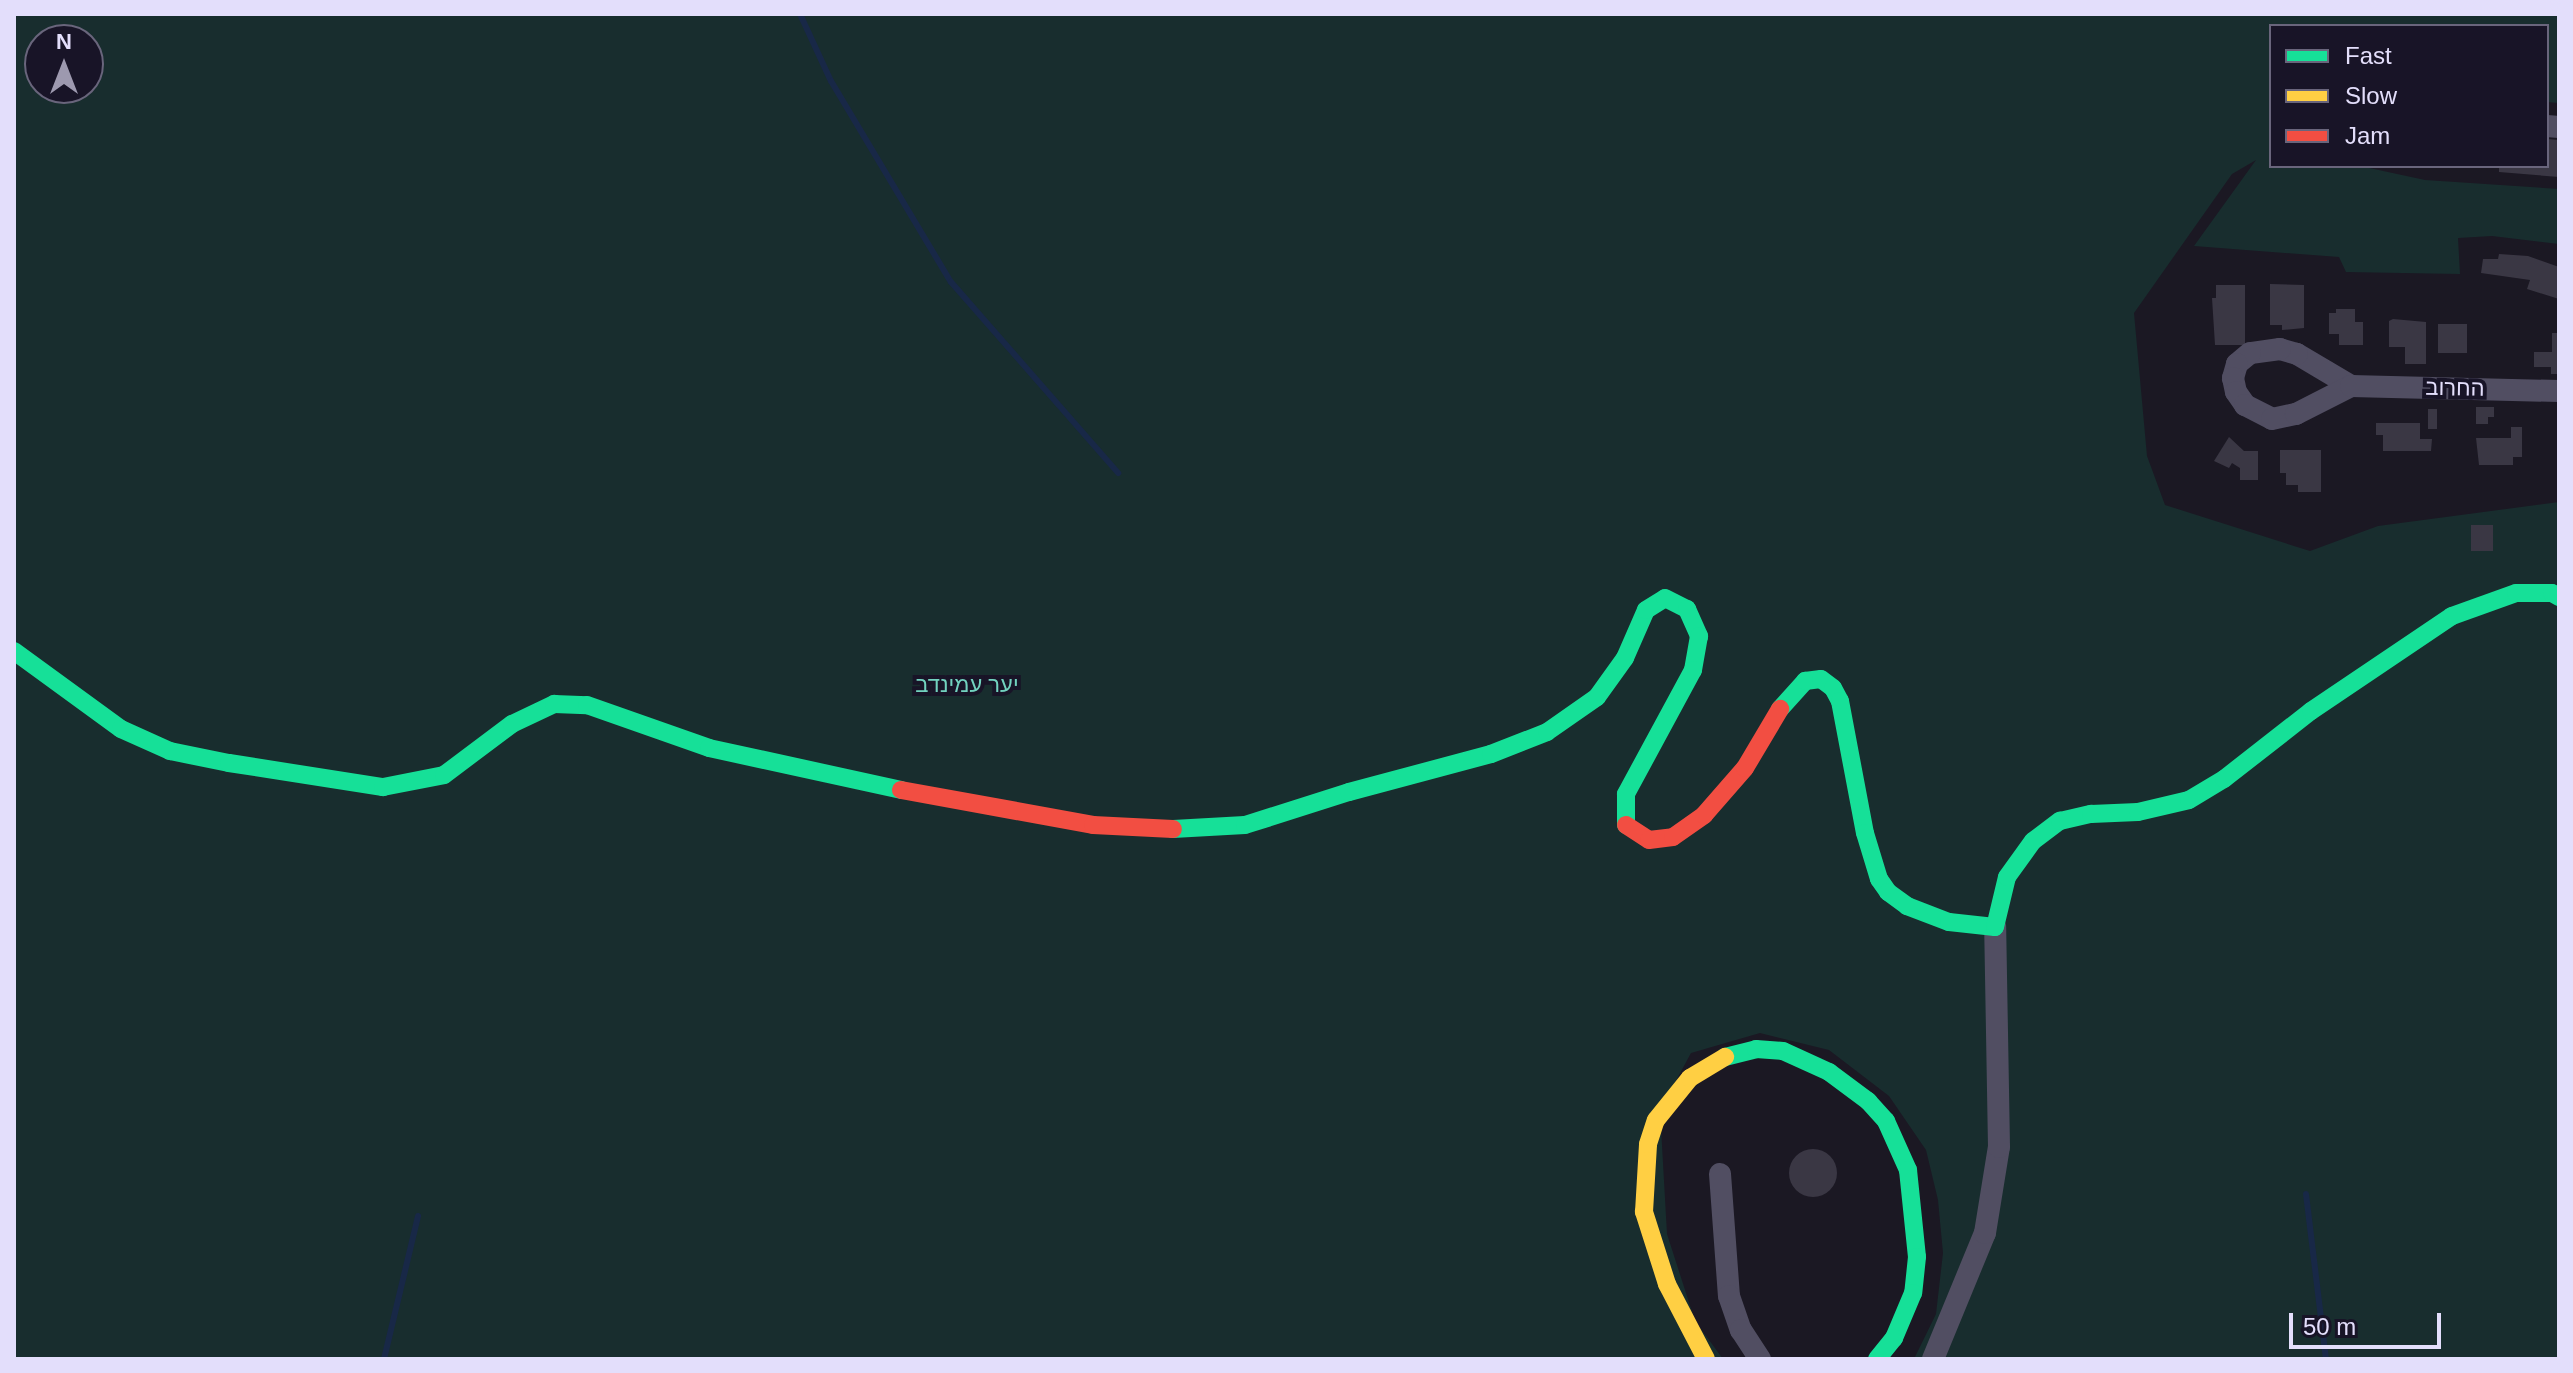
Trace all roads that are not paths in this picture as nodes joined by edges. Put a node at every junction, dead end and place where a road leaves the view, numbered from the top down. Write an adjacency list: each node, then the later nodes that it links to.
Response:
1 (2351, 386): 1 (street, החרוב); 2 (street, החרוב)
2 (2559, 391)
3 (2557, 592): 5 (street)
4 (14, 651): 5 (street)
5 (1995, 927): 10 (street)
6 (1720, 1174): 8 (street)
7 (1706, 1359): 9 (street)
8 (1760, 1359)
9 (1877, 1359)
10 (1933, 1359)

